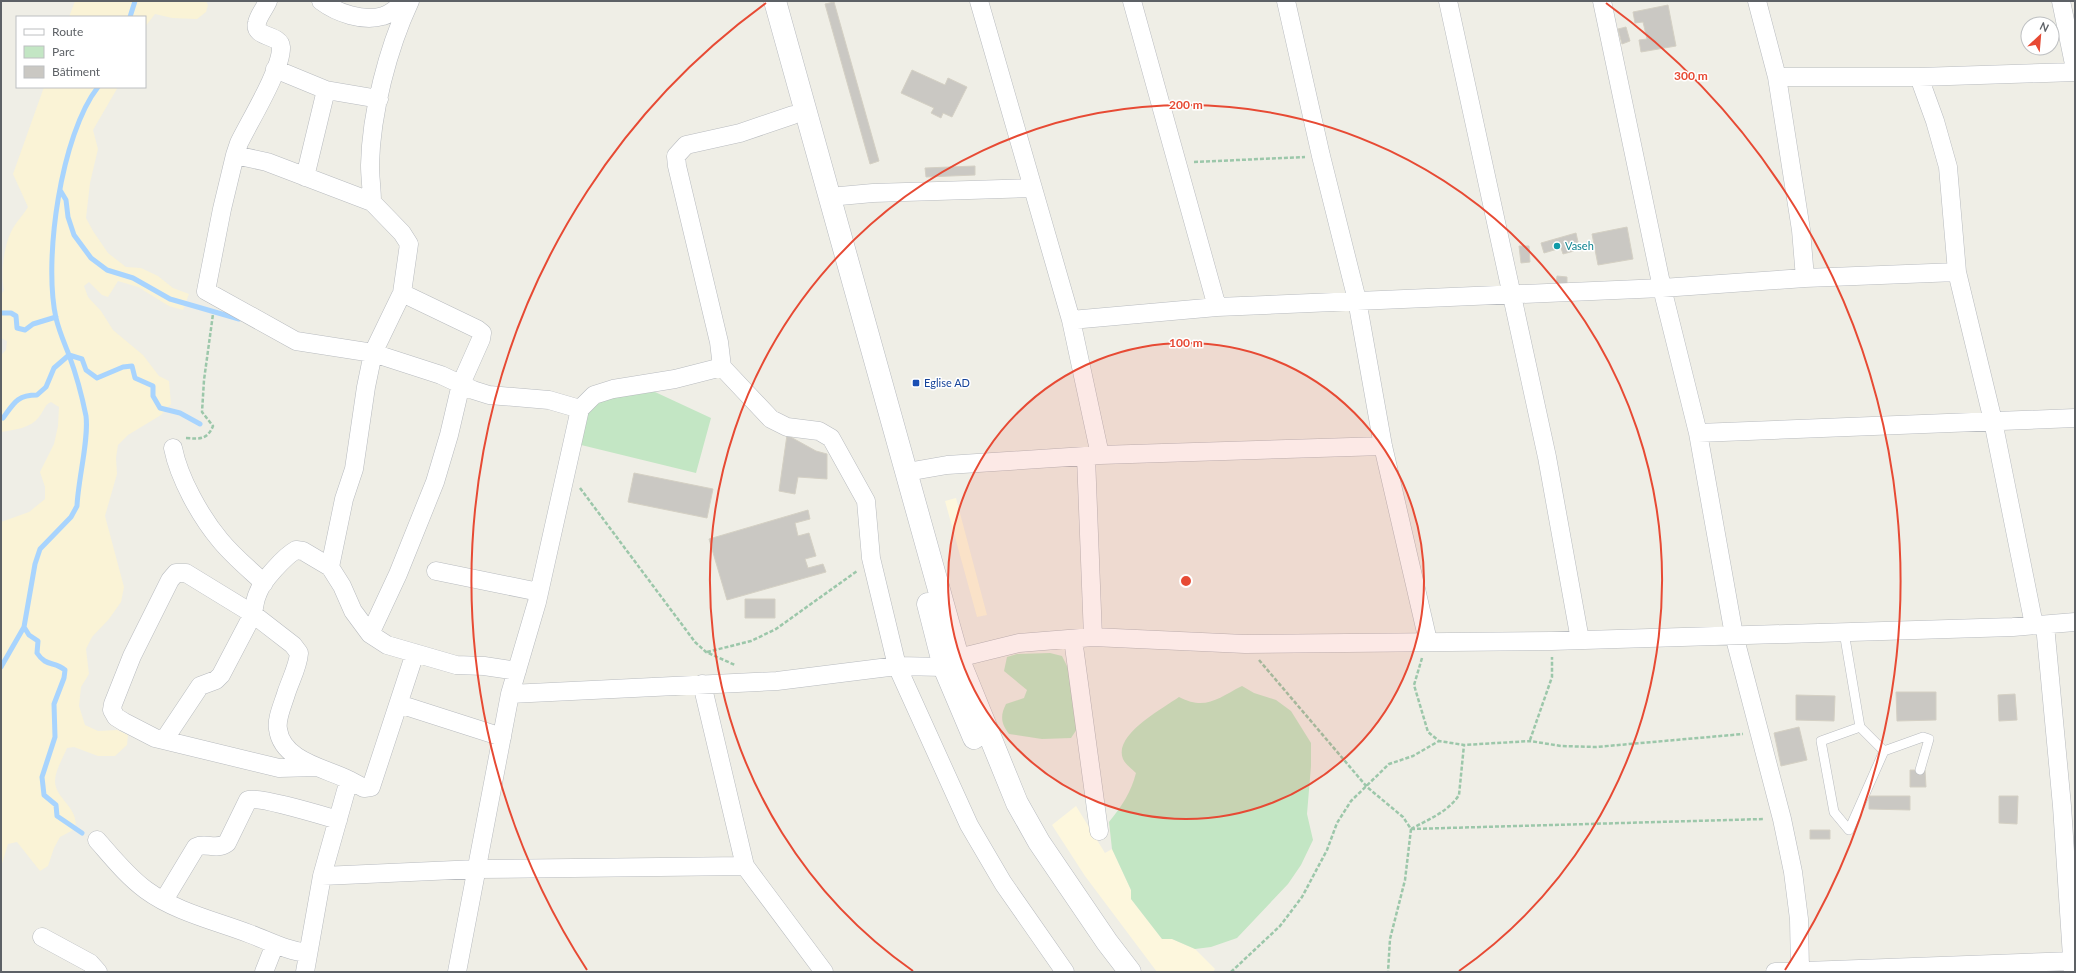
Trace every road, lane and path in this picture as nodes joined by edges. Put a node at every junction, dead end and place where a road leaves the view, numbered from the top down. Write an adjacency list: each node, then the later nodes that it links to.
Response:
1 (268, 1): 13 (street)
2 (321, 1): 12 (street)
3 (762, 1): 19 (street)
4 (775, 1): 25 (street)
5 (979, 1): 24 (street)
6 (1132, 1): 22 (street)
7 (1286, 1): 21 (street)
8 (1448, 1): 32 (street)
9 (1602, 1): 29 (street)
10 (1757, 1): 15 (street)
11 (2061, 1): 14 (street)
12 (402, 2): 18 (street)
13 (276, 69): 17 (street); 20 (street)
14 (2075, 70): 16 (street)
15 (1776, 77): 16 (street); 28 (street)
16 (1919, 77): 27 (street)
17 (326, 90): 18 (street); 23 (street)
18 (379, 99): 26 (street)
19 (793, 115): 37 (street); 67 (street)
20 (235, 155): 23 (street); 30 (street)
21 (1321, 156): 22 (path); 33 (street)
22 (1177, 162): 34 (street)
23 (305, 176): 26 (street)
24 (1032, 188): 25 (street); 35 (street)
25 (829, 197): 47 (street)
26 (372, 202): 31 (street)
27 (1957, 272): 28 (street); 41 (street)
28 (1805, 278): 29 (street)
29 (1662, 288): 32 (street); 42 (street)
30 (206, 291): 36 (street); 44 (path)
31 (402, 293): 36 (street); 38 (street)
32 (1511, 293): 33 (street); 61 (street)
33 (1357, 300): 34 (street); 43 (street)
34 (1217, 307): 35 (street)
35 (1071, 320): 45 (street)
36 (373, 353): 38 (street); 49 (street)
37 (722, 367): 39 (street); 48 (street)
38 (461, 384): 39 (street); 57 (street)
39 (580, 409): 46 (street)
40 (2075, 418): 41 (street)
41 (1993, 422): 42 (street); 55 (street)
42 (1698, 433): 58 (street)
43 (1383, 446): 45 (street); 62 (street)
44 (173, 448): 51 (street)
45 (1093, 456): 47 (street); 59 (street)
46 (569, 460): 52 (street); 65 (path)
47 (907, 472): 67 (street)
48 (871, 558): 65 (path); 68 (street)
49 (330, 567): 51 (street); 57 (street)
50 (436, 571): 52 (street)
51 (264, 583): 53 (street)
52 (539, 592): 70 (street)
53 (253, 614): 77 (street); 77 (street); 82 (street)
54 (2075, 622): 55 (street)
55 (2040, 625): 56 (street); 86 (street)
56 (1844, 632): 58 (street); 74 (lane)
57 (370, 634): 66 (street)
58 (1734, 635): 61 (street); 75 (street)
59 (1093, 637): 60 (street); 64 (street)
60 (1073, 639): 67 (street); 90 (street)
61 (1580, 640): 63 (street)
62 (1428, 641): 63 (street); 64 (street); 78 (path)
63 (1552, 641): 79 (path)
64 (1246, 644): 85 (path)
65 (706, 652): 69 (path)
66 (415, 653): 70 (street); 73 (street)
67 (951, 662): 68 (street); 107 (street); 108 (street)
68 (897, 666): 71 (street); 106 (street)
69 (742, 668)
70 (517, 671): 72 (street)
71 (702, 684): 72 (street); 92 (street)
72 (510, 694): 76 (street)
73 (399, 704): 76 (street); 84 (street)
74 (1860, 727): 81 (lane); 81 (lane)
75 (1760, 732): 79 (path); 87 (street)
76 (502, 737): 93 (street)
77 (164, 740): 82 (street)
78 (1439, 741): 80 (path); 85 (path)
79 (1530, 741): 80 (path)
80 (1464, 745): 89 (path)
81 (1884, 751): 83 (lane)
82 (316, 767): 84 (street)
83 (1920, 770)
84 (349, 780): 88 (street)
85 (1367, 787): 89 (path); 109 (path)
86 (2069, 806): 99 (street)
87 (1782, 819): 89 (path); 100 (street)
88 (338, 820): 94 (street); 95 (street)
89 (1411, 829): 110 (path)
90 (1099, 831)
91 (97, 840): 95 (street)
92 (745, 866): 93 (street); 105 (street)
93 (477, 869): 94 (street); 104 (street)
94 (322, 876): 98 (street)
95 (164, 900): 97 (street)
96 (42, 937): 101 (street)
97 (275, 944): 98 (street); 102 (street)
98 (308, 953): 103 (street)
99 (2073, 966): 100 (street)
100 (1800, 971): 111 (street)
101 (98, 972)
102 (264, 972)
103 (305, 972)
104 (457, 972)
105 (824, 972)
106 (1065, 972)
107 (1113, 972)
108 (1130, 972)
109 (1231, 972)
110 (1388, 972)
111 (1775, 972)

